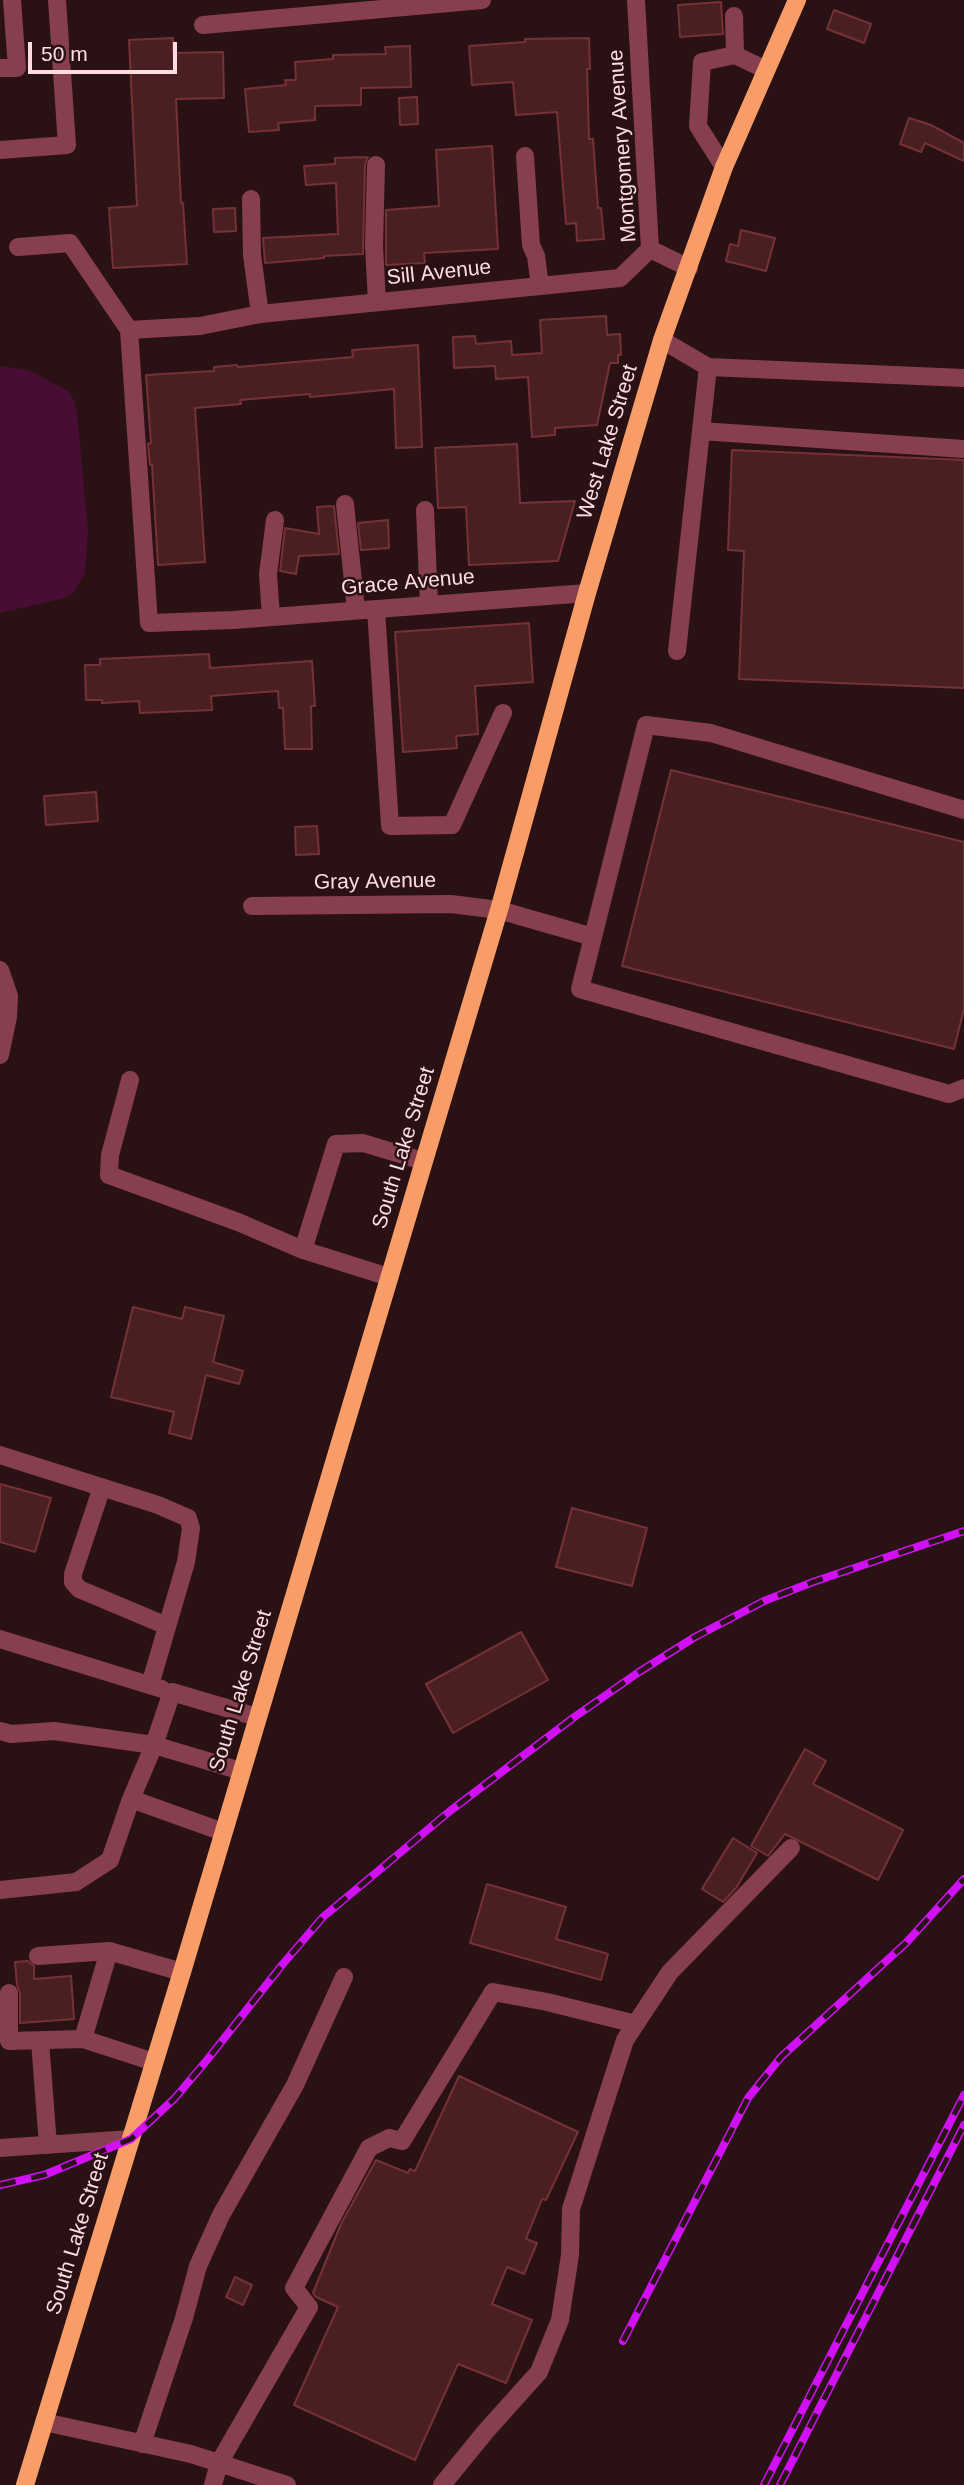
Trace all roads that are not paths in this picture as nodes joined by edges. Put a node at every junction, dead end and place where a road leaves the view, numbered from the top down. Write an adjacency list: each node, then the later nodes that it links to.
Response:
1 (12, 0): 12 (street)
2 (57, 0): 14 (street)
3 (482, 0): 6 (street)
4 (636, 0): 20 (street, Montgomery Avenue)
5 (797, 0): 13 (main road, West Lake Street)
6 (419, 3): 7 (street)
7 (372, 5): 8 (street)
8 (282, 9): 10 (street)
9 (734, 16): 11 (street)
10 (203, 25)
11 (735, 55): 13 (street); 17 (street)
12 (0, 68)
13 (766, 70): 17 (main road, West Lake Street)
14 (0, 150)
15 (525, 156): 22 (street)
16 (376, 165): 23 (street)
17 (724, 167): 21 (main road, West Lake Street)
18 (251, 199): 24 (street)
19 (18, 247): 25 (street)
20 (650, 248): 21 (street, Montgomery Avenue); 22 (street, Sill Avenue)
21 (689, 268): 26 (main road, West Lake Street)
22 (540, 286): 23 (street, Sill Avenue)
23 (377, 302): 24 (street, Sill Avenue)
24 (260, 314): 25 (street, Sill Avenue)
25 (129, 330): 38 (street, Grace Avenue)
26 (663, 340): 27 (street); 34 (main road, West Lake Street)
27 (708, 367): 28 (street); 29 (street)
28 (964, 378)
29 (701, 431): 30 (street); 39 (street)
30 (964, 449)
31 (345, 504): 37 (street)
32 (425, 510): 35 (street)
33 (275, 520): 38 (street)
34 (587, 593): 35 (street, Grace Avenue); 43 (main road, West Lake Street)
35 (429, 604): 36 (street, Grace Avenue)
36 (376, 609): 37 (street, Grace Avenue); 40 (street)
37 (356, 610): 38 (street, Grace Avenue)
38 (271, 617)
39 (677, 651)
40 (503, 713)
41 (964, 810): 44 (street)
42 (252, 906): 43 (street, Gray Avenue)
43 (499, 910): 44 (street, Gray Avenue); 49 (main road, South Lake Street)
44 (593, 937): 48 (street)
45 (0, 970): 46 (street)
46 (0, 1055)
47 (130, 1080): 50 (street)
48 (964, 1088)
49 (423, 1161): 50 (street); 51 (main road, South Lake Street)
50 (303, 1250): 51 (street)
51 (389, 1277): 58 (main road, South Lake Street)
52 (0, 1455): 53 (street)
53 (102, 1487): 54 (street); 54 (street)
54 (167, 1626): 56 (street)
55 (0, 1639): 56 (street)
56 (150, 1685): 57 (street)
57 (172, 1692): 58 (street); 60 (street)
58 (257, 1717): 61 (main road, South Lake Street)
59 (0, 1731): 60 (street)
60 (154, 1745): 61 (street); 62 (street)
61 (241, 1771): 63 (main road, South Lake Street)
62 (131, 1799): 63 (street); 65 (street)
63 (223, 1832): 68 (main road, South Lake Street)
64 (791, 1849): 71 (street)
65 (0, 1890)
66 (109, 1951): 67 (street); 68 (street); 72 (street)
67 (38, 1956)
68 (182, 1972): 74 (main road, South Lake Street)
69 (344, 1977): 79 (street)
70 (9, 1993): 73 (street)
71 (636, 2024): 80 (street); 84 (street)
72 (82, 2039): 73 (street); 74 (street)
73 (40, 2041): 76 (street)
74 (154, 2063): 75 (main road, South Lake Street)
75 (131, 2139): 76 (street); 78 (main road, South Lake Street)
76 (48, 2145): 77 (street)
77 (0, 2148)
78 (44, 2422): 79 (street); 81 (main road, South Lake Street)
79 (142, 2444): 80 (street)
80 (219, 2463): 82 (street); 83 (street)
81 (25, 2485)
82 (212, 2485)
83 (287, 2485)
84 (442, 2485)

